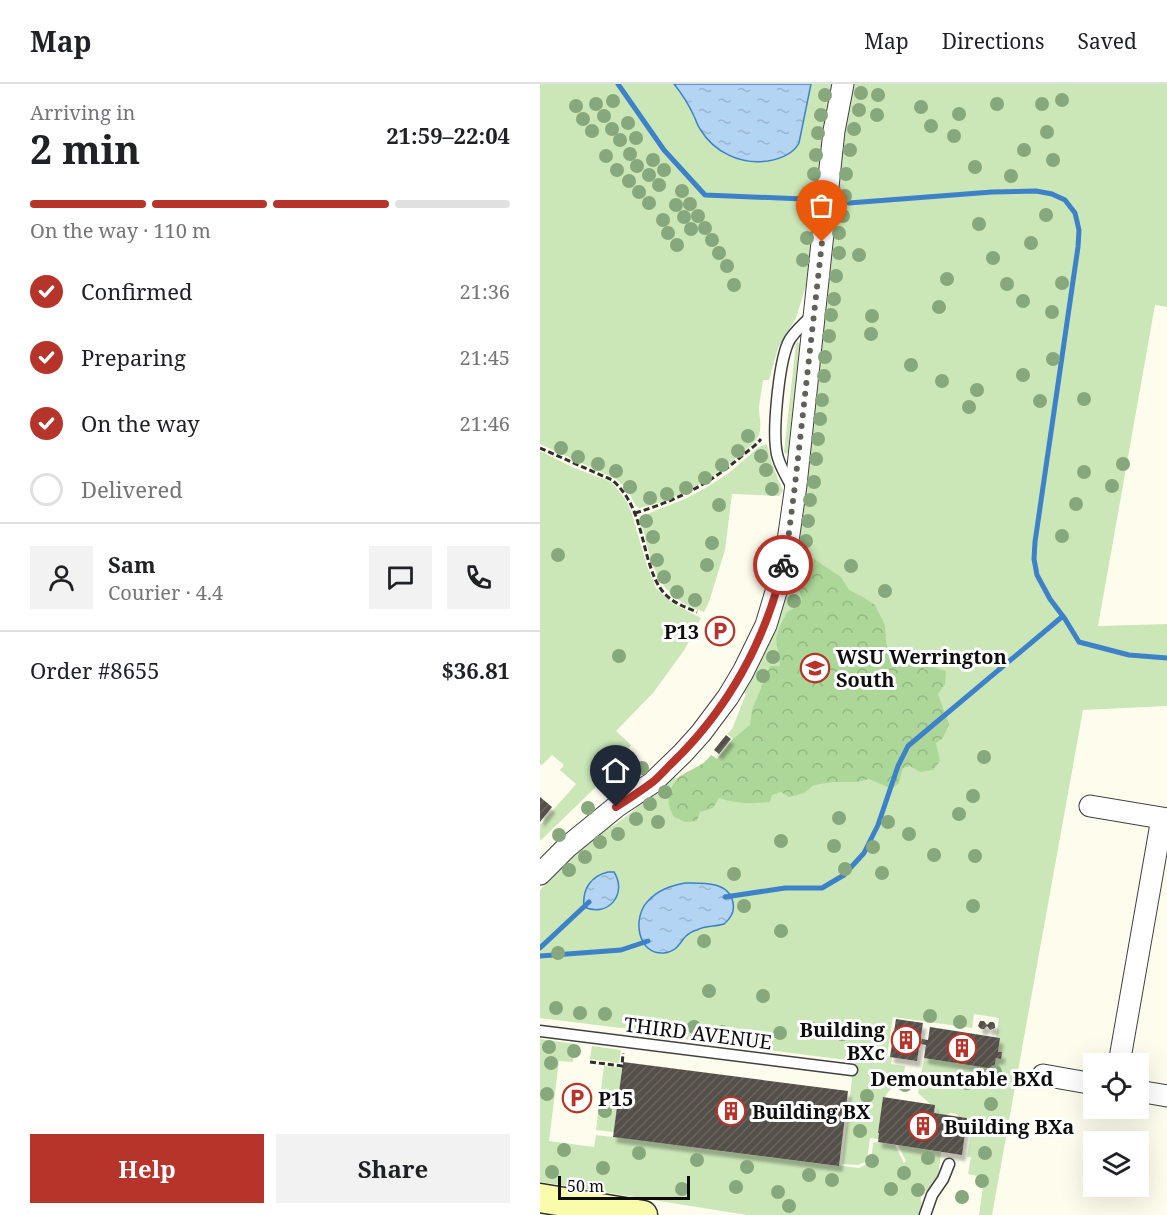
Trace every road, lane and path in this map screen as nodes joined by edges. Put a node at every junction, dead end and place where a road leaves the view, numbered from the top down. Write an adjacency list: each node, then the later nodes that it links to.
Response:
1 (843, 84): 8 (street)
2 (762, 435): 4 (path)
3 (540, 448): 4 (path)
4 (635, 513): 5 (path)
5 (696, 612)
6 (1090, 806): 7 (street)
7 (1165, 818): 11 (street)
8 (540, 874)
9 (540, 1031): 13 (lane, THIRD AVENUE)
10 (624, 1048): 12 (path)
11 (1121, 1053)
12 (590, 1062)
13 (852, 1071)
14 (1043, 1076): 15 (street)
15 (1083, 1082)
16 (1149, 1093): 17 (street)
17 (1167, 1096)
18 (949, 1164): 21 (lane)
19 (540, 1198): 20 (street)
20 (643, 1215)
21 (925, 1215)

